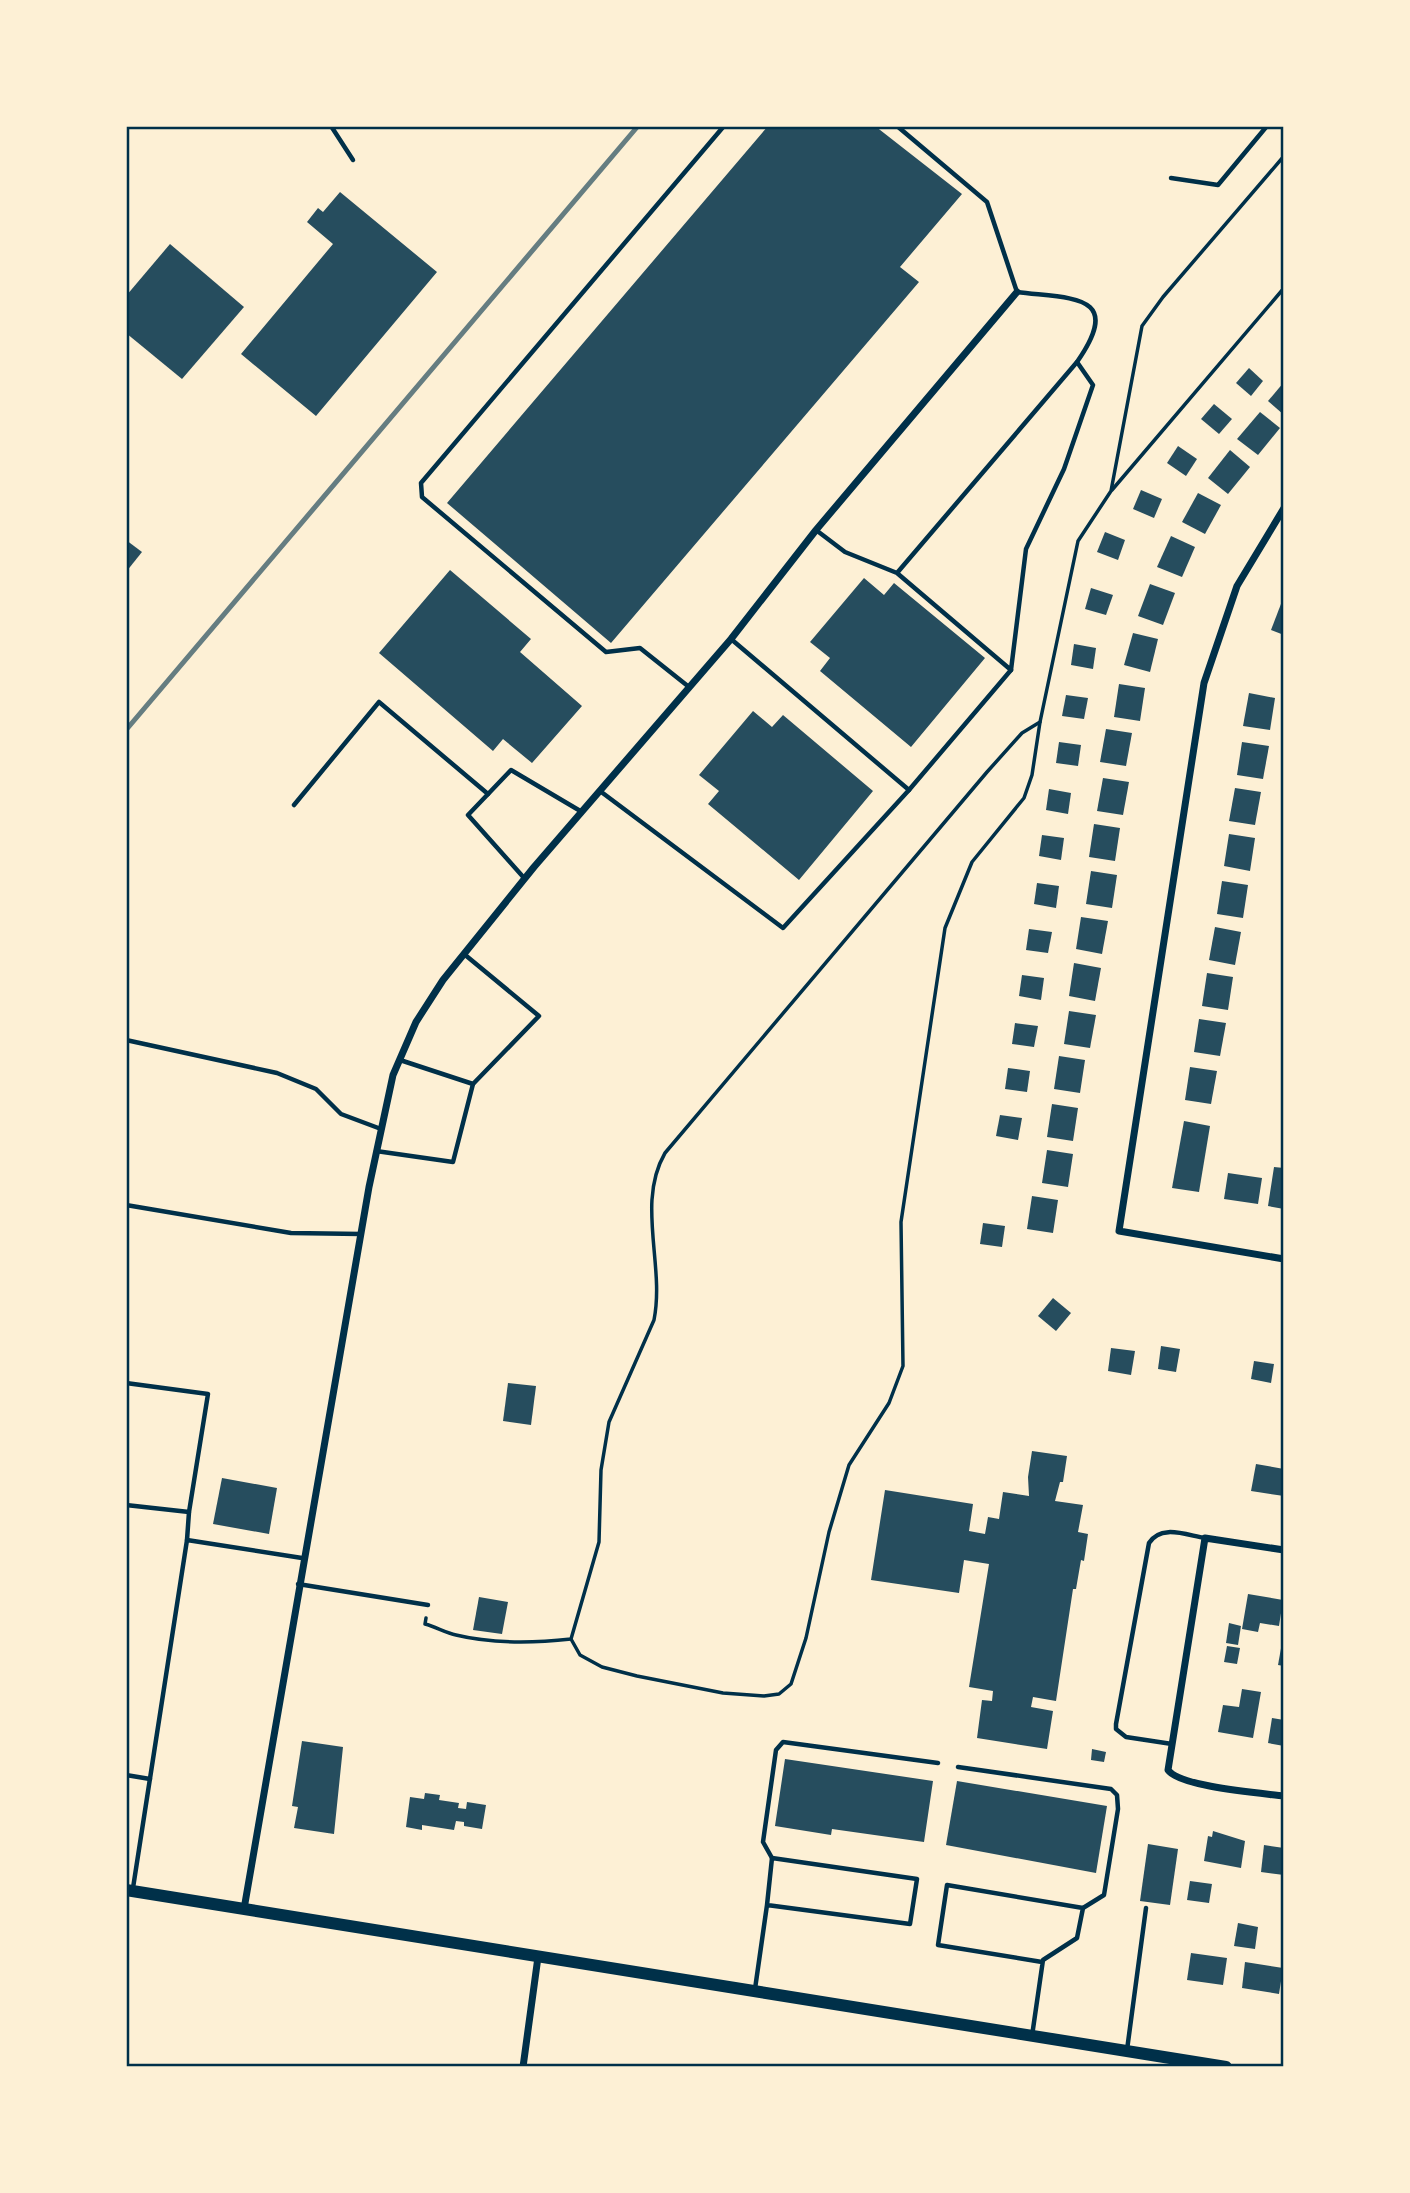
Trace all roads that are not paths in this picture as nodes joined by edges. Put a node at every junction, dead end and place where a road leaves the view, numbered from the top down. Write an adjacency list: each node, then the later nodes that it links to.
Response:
1 (331, 126): 5 (lane)
2 (724, 126): 14 (lane)
3 (897, 126): 7 (lane)
4 (1267, 126): 6 (lane)
5 (353, 160)
6 (1171, 177)
7 (1017, 292): 8 (lane); 10 (street)
8 (1077, 362): 11 (lane); 13 (lane)
9 (1284, 508): 29 (street)
10 (816, 530): 11 (lane); 12 (street)
11 (897, 573): 13 (lane)
12 (731, 639): 14 (street); 15 (lane)
13 (1012, 670): 15 (lane)
14 (689, 688): 16 (street)
15 (909, 790): 16 (lane)
16 (600, 791): 19 (street)
17 (488, 794): 18 (lane); 19 (lane); 20 (lane)
18 (294, 804)
19 (582, 812): 20 (street)
20 (525, 879): 21 (street)
21 (464, 954): 23 (street); 24 (lane)
22 (126, 1040): 25 (lane)
23 (399, 1060): 24 (lane); 25 (street)
24 (472, 1084): 26 (lane)
25 (381, 1129): 26 (street)
26 (376, 1152): 28 (street)
27 (126, 1205): 28 (lane)
28 (360, 1234): 36 (street)
29 (1284, 1259)
30 (126, 1383): 32 (lane)
31 (126, 1505): 32 (lane)
32 (189, 1512): 34 (lane)
33 (1205, 1538): 35 (street); 39 (street); 39 (lane)
34 (187, 1541): 36 (lane); 43 (lane)
35 (1284, 1550)
36 (302, 1558): 37 (street)
37 (298, 1584): 38 (lane); 50 (street)
38 (428, 1605)
39 (1172, 1744): 44 (street)
40 (938, 1763): 45 (lane)
41 (958, 1766): 48 (lane)
42 (126, 1775): 43 (lane)
43 (150, 1779): 46 (lane)
44 (1284, 1796)
45 (772, 1858): 47 (lane); 47 (lane)
46 (129, 1890): 50 (main road)
47 (768, 1905): 53 (lane)
48 (1083, 1908): 52 (lane); 52 (lane)
49 (1146, 1908): 55 (lane)
50 (244, 1909): 51 (main road)
51 (538, 1957): 53 (main road); 56 (street)
52 (1042, 1962): 54 (lane)
53 (755, 1993): 54 (main road)
54 (1032, 2037): 55 (main road)
55 (1127, 2052): 57 (main road)
56 (523, 2067)
57 (1226, 2067)

